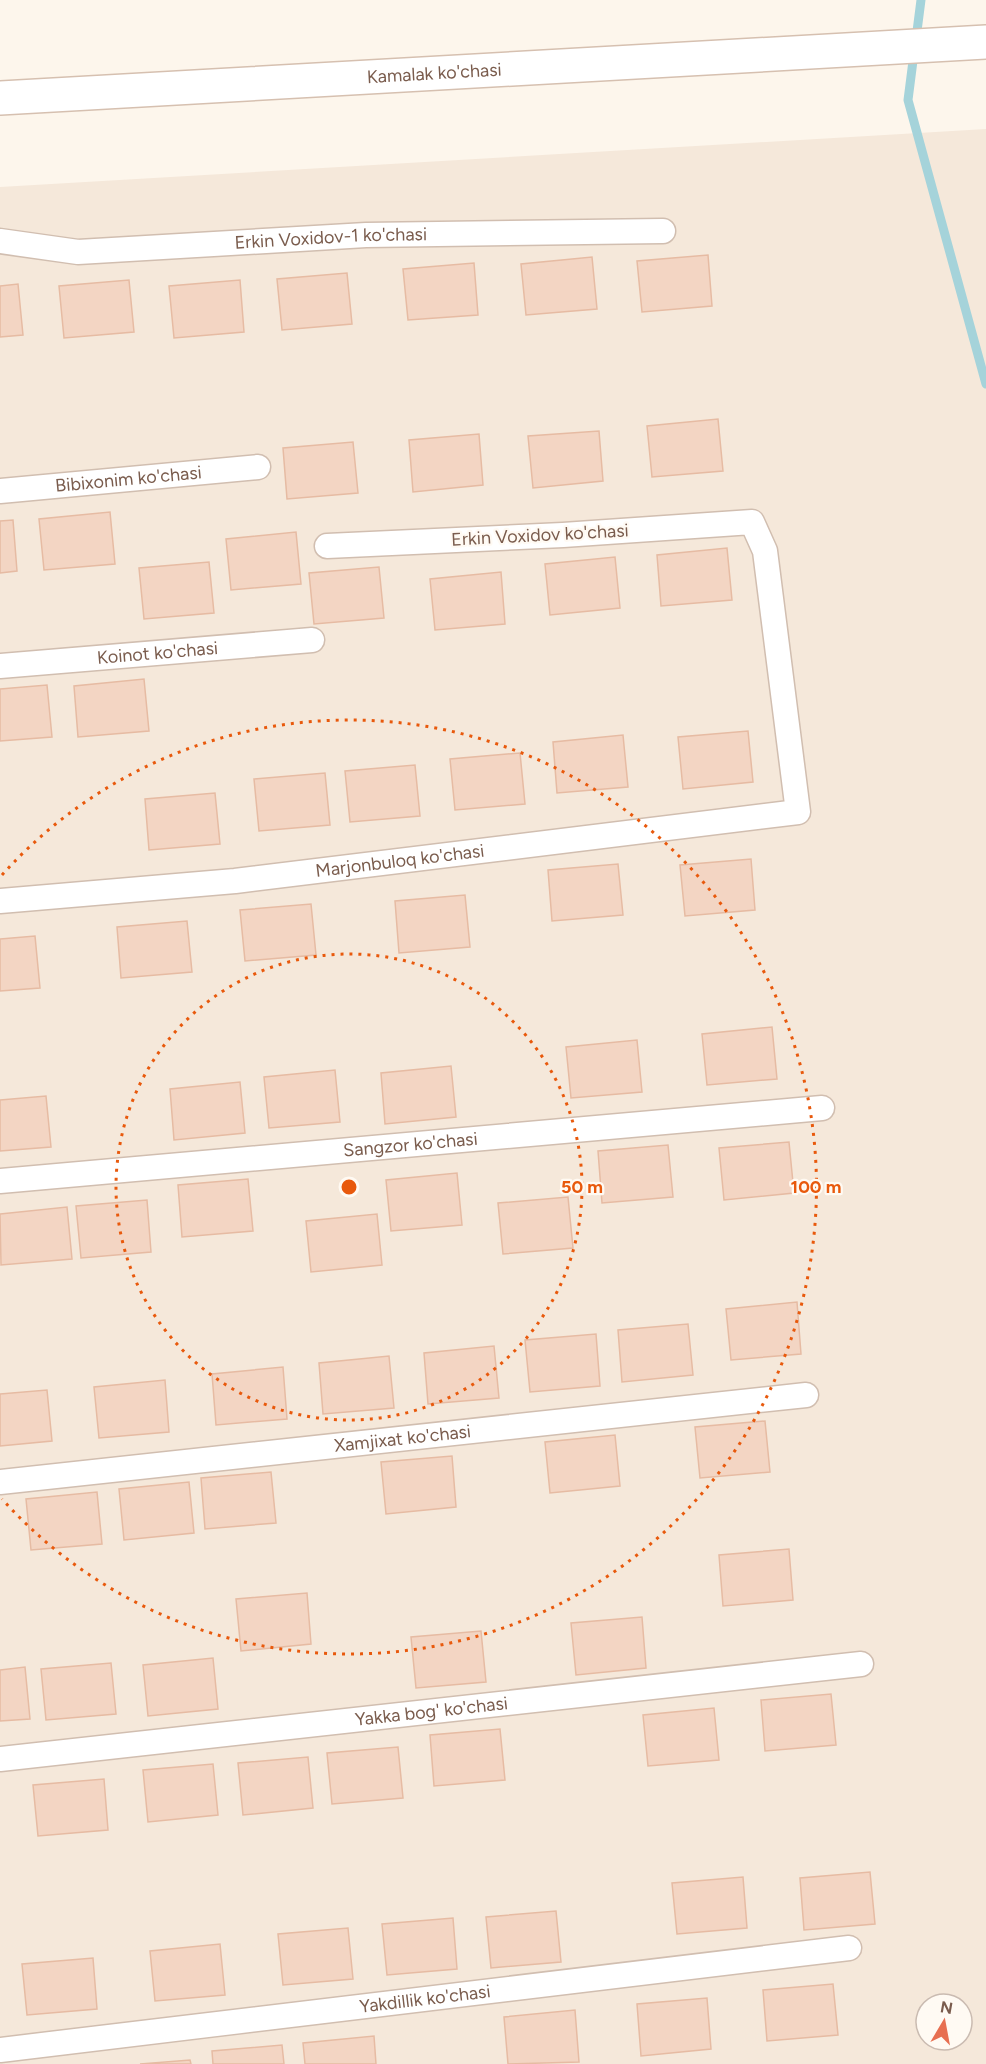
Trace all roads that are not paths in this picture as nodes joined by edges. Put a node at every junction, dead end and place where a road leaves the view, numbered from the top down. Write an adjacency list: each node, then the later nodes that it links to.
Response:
1 (976, 42): 2 (main road, Kamalak ko'chasi)
2 (0, 98)
3 (663, 231): 4 (street, Erkin Voxidov-1 ko'chasi)
4 (0, 242)
5 (258, 467): 6 (street, Bibixonim ko'chasi)
6 (0, 491)
7 (327, 546): 10 (street, Erkin Voxidov ko'chasi)
8 (312, 640): 9 (street, Koinot ko'chasi)
9 (0, 666)
10 (798, 812): 11 (street, Marjonbuloq ko'chasi)
11 (0, 901)
12 (822, 1108): 13 (street, Sangzor ko'chasi)
13 (0, 1181)
14 (806, 1395): 15 (street, Xamjixat ko'chasi)
15 (0, 1482)
16 (861, 1664): 17 (street, Yakka bog' ko'chasi)
17 (0, 1759)
18 (849, 1948): 19 (street, Yakdillik ko'chasi)
19 (0, 2050)

